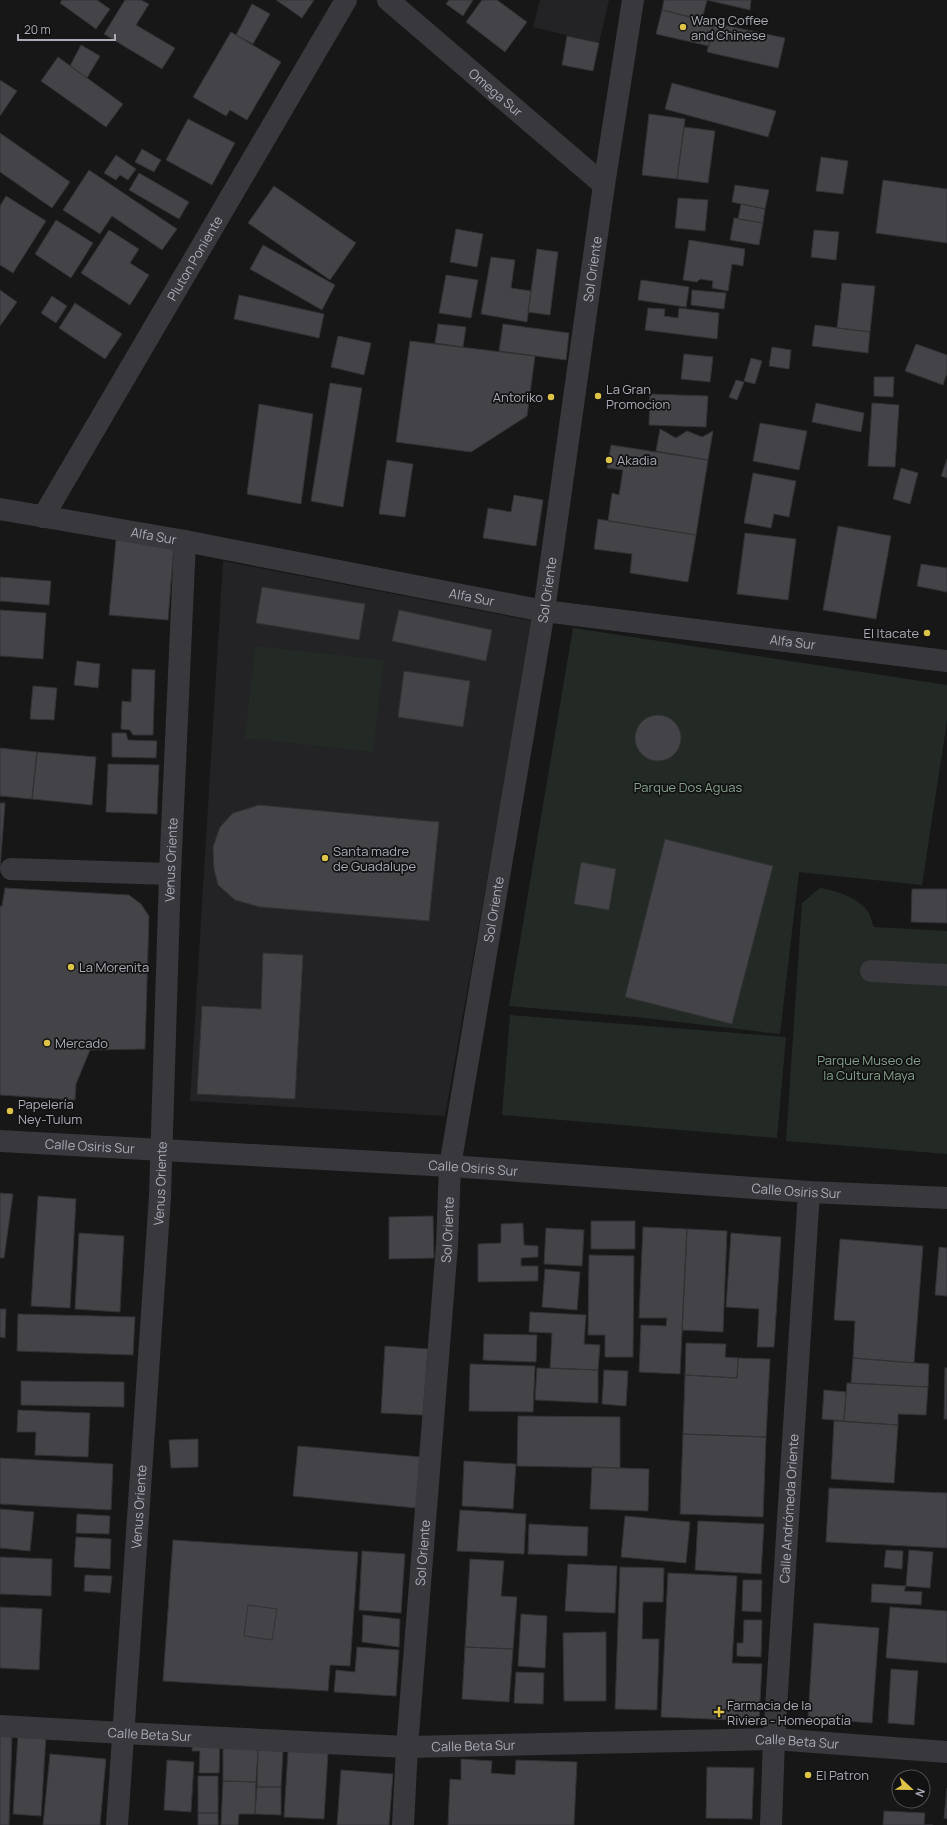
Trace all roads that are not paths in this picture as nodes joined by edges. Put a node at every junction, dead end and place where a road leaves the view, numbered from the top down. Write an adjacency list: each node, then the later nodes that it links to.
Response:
1 (346, 0): 6 (street, Pluton Poniente)
2 (388, 0): 4 (street, Omega Sur)
3 (634, 0): 4 (street, Sol Oriente)
4 (604, 186): 8 (street, Sol Oriente)
5 (0, 509): 6 (street, Alfa Sur)
6 (43, 516): 7 (street, Alfa Sur)
7 (185, 542): 8 (street, Alfa Sur); 11 (street, Venus Oriente)
8 (544, 611): 9 (street, Alfa Sur); 16 (street, Sol Oriente)
9 (947, 661)
10 (11, 870): 11 (street)
11 (170, 874): 15 (street, Venus Oriente)
12 (871, 971): 13 (street)
13 (947, 975)
14 (0, 1141): 15 (street, Calle Osiris Sur)
15 (161, 1151): 16 (street, Calle Osiris Sur); 20 (street, Venus Oriente)
16 (450, 1166): 17 (street, Calle Osiris Sur); 22 (street, Sol Oriente)
17 (809, 1192): 18 (street, Calle Osiris Sur); 21 (street, Calle Andrómeda Oriente)
18 (947, 1198)
19 (0, 1726): 20 (street, Calle Beta Sur)
20 (123, 1733): 22 (street, Calle Beta Sur); 24 (street, Venus Oriente)
21 (774, 1739): 22 (street, Calle Beta Sur); 23 (street, Calle Beta Sur); 26 (street, Calle Andrómeda Oriente)
22 (407, 1746): 25 (street, Sol Oriente)
23 (947, 1752)
24 (117, 1825)
25 (403, 1825)
26 (771, 1825)

